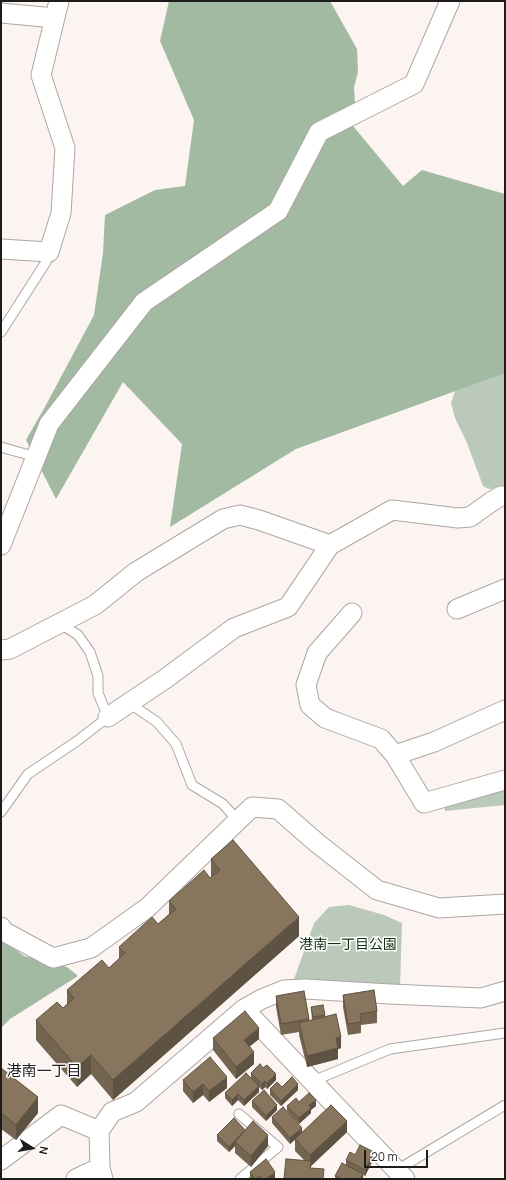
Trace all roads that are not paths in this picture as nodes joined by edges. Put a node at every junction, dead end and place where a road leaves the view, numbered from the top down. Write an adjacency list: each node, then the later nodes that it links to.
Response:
1 (450, 1): 8 (street)
2 (57, 10): 3 (street); 5 (street)
3 (1, 13)
4 (1, 249): 5 (street)
5 (49, 252): 6 (lane)
6 (1, 332)
7 (1, 447): 8 (lane)
8 (36, 457): 11 (street)
9 (505, 496): 10 (street)
10 (330, 544): 15 (street); 17 (street)
11 (1, 545)
12 (505, 589): 13 (street)
13 (456, 608)
14 (352, 613): 20 (street)
15 (59, 623): 16 (street); 19 (lane)
16 (1, 650)
17 (129, 703): 19 (street); 23 (lane)
18 (505, 710): 20 (street)
19 (108, 717): 22 (lane)
20 (395, 755): 21 (street)
21 (505, 780)
22 (1, 812)
23 (238, 821): 24 (street); 25 (street)
24 (505, 904)
25 (1, 927)
26 (505, 991): 27 (street)
27 (244, 1009): 29 (street); 32 (street)
28 (505, 1034): 29 (lane)
29 (312, 1081): 35 (street)
30 (505, 1105): 35 (lane)
31 (239, 1114): 37 (lane)
32 (99, 1131): 33 (street); 34 (street)
33 (1, 1160)
34 (101, 1174): 36 (street)
35 (401, 1175)
36 (76, 1179)
37 (240, 1179)

